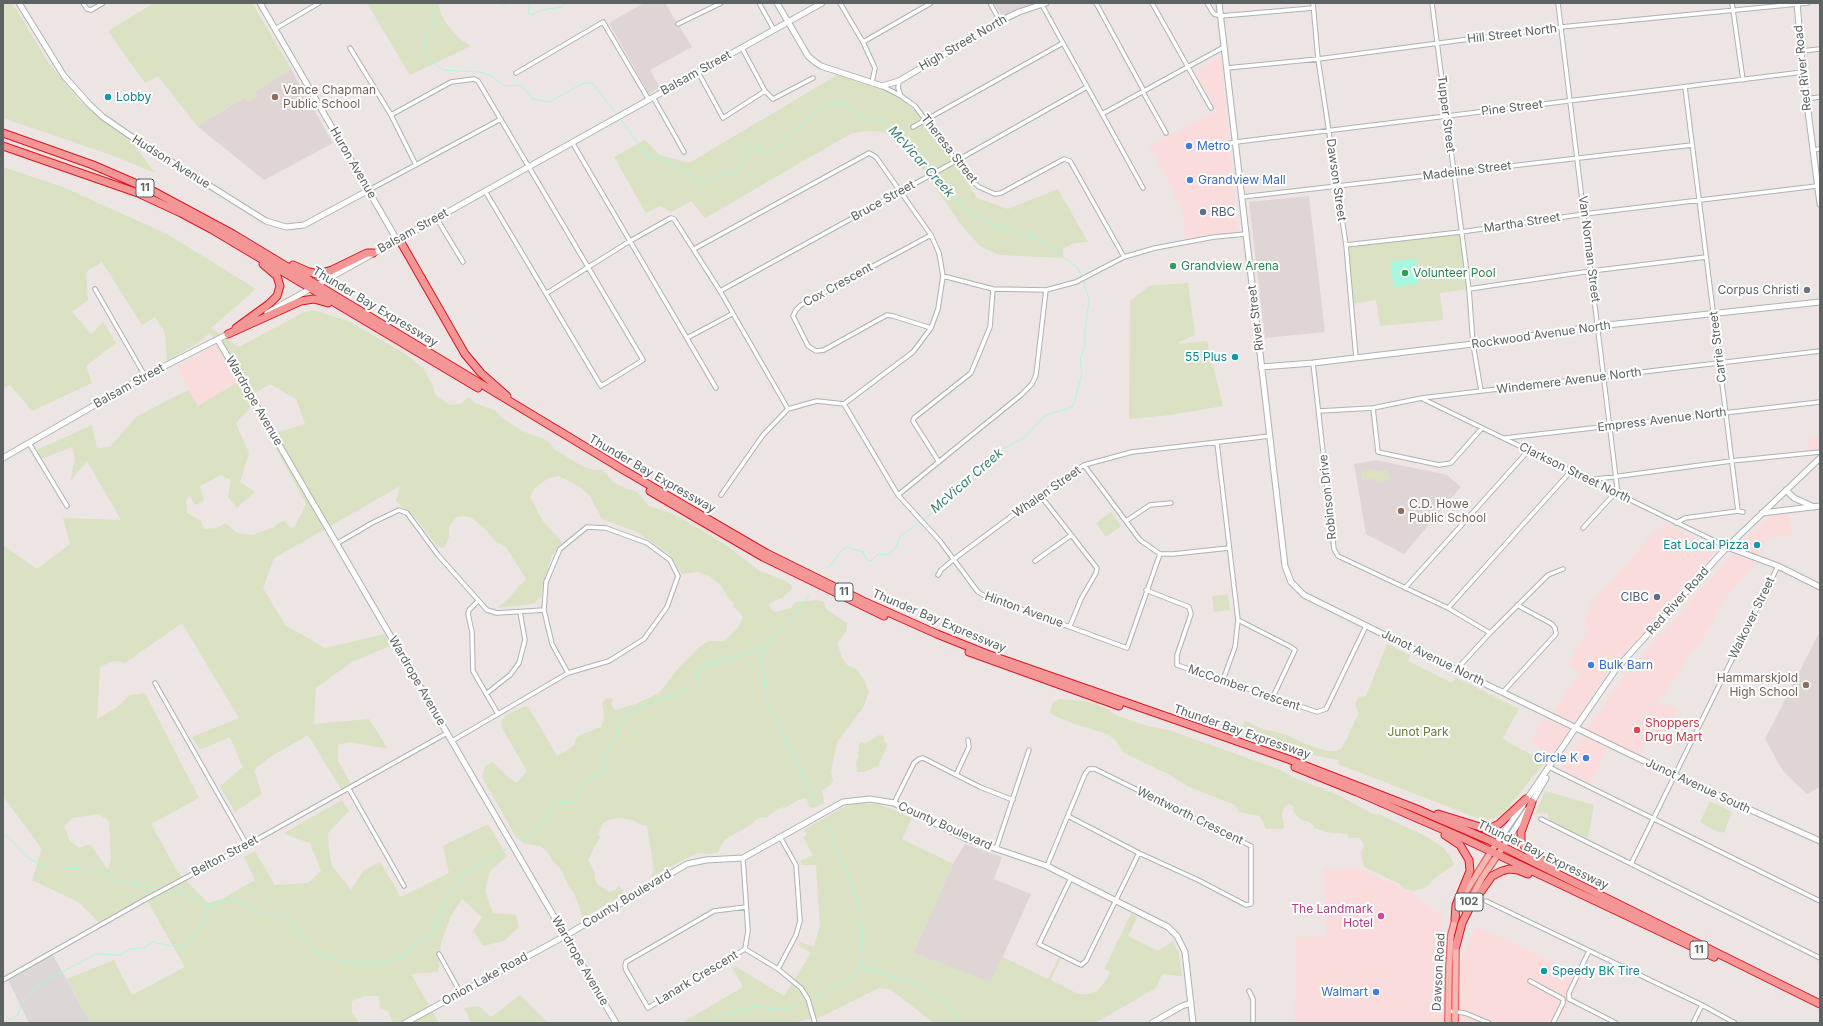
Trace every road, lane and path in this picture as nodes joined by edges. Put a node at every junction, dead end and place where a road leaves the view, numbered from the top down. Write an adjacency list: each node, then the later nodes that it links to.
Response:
1 (19, 3): 87 (main road, Hudson Avenue)
2 (83, 3): 3 (street)
3 (103, 3)
4 (260, 3): 31 (main road, Huron Avenue)
5 (318, 3): 31 (street)
6 (721, 3): 29 (street)
7 (759, 3): 32 (street)
8 (777, 3): 28 (main road)
9 (822, 3): 28 (main road, Balsam Street)
10 (840, 3): 33 (street)
11 (931, 3): 33 (street)
12 (990, 3): 27 (street)
13 (1096, 3): 55 (street)
14 (1152, 3): 42 (street)
15 (1208, 3): 26 (street)
16 (1219, 3): 26 (main road, River Street)
17 (1313, 3): 24 (street, Dawson Street)
18 (1432, 3): 35 (street, Tupper Street)
19 (1558, 3): 30 (street, Van Norman Street)
20 (1732, 3): 25 (street)
21 (1808, 3): 23 (street, Hill Street North)
22 (1044, 4): 27 (main road, High Street North); 34 (street)
23 (1797, 4): 25 (street, Hill Street North); 40 (main road, Red River Road)
24 (1313, 8): 26 (street); 41 (street, Dawson Street)
25 (1732, 10): 30 (street, Hill Street North); 48 (street)
26 (1220, 16): 36 (main road, River Street)
27 (1000, 21): 49 (main road, High Street North)
28 (789, 22): 32 (main road, Balsam Street); 50 (main road, Theresa Street)
29 (678, 24)
30 (1561, 28): 35 (street, Hill Street North); 60 (street, Van Norman Street)
31 (275, 29): 87 (main road, Huron Avenue)
32 (774, 30): 38 (main road, Balsam Street)
33 (863, 42): 50 (street)
34 (1063, 43): 52 (street); 66 (street)
35 (1437, 43): 41 (street, Hill Street North); 64 (street, Tupper Street)
36 (1224, 47): 42 (street); 43 (main road, River Street)
37 (350, 48): 63 (street)
38 (742, 48): 44 (main road, Balsam Street); 54 (street)
39 (1820, 49): 40 (street)
40 (1801, 51): 45 (main road, Red River Road)
41 (1318, 59): 43 (street, Hill Street North); 68 (street, Dawson Street)
42 (1188, 66): 55 (street); 61 (street)
43 (1227, 68): 72 (main road, River Street)
44 (698, 72): 54 (street); 58 (main road, Balsam Street)
45 (1803, 72): 48 (street, Pine Street); 59 (main road, Red River Road)
46 (516, 73): 58 (street)
47 (813, 78): 54 (street)
48 (1743, 80): 53 (street, Pine Street)
49 (899, 81): 51 (main road, High Street North); 56 (street)
50 (872, 82): 51 (main road, Theresa Street)
51 (882, 86): 56 (street, Theresa Street)
52 (1087, 86): 62 (street); 80 (street, Bruce Street)
53 (1685, 87): 60 (street, Pine Street); 74 (street, Carrie Street)
54 (765, 91)
55 (1144, 91): 62 (street); 70 (street)
56 (901, 96): 66 (street, Theresa Street)
57 (1820, 97): 59 (street)
58 (651, 99): 71 (main road, Balsam Street); 78 (street)
59 (1806, 99): 77 (main road, Red River Road)
60 (1570, 101): 64 (street, Pine Street); 79 (street, Van Norman Street)
61 (1211, 108)
62 (1102, 114): 86 (street)
63 (390, 115): 65 (street); 81 (street)
64 (1447, 116): 68 (street, Pine Street); 83 (street, Tupper Street)
65 (501, 119): 81 (street); 82 (street)
66 (926, 121): 67 (street); 80 (street, Theresa Street)
67 (912, 128)
68 (1330, 131): 72 (street, Pine Street); 84 (street, Dawson Street)
69 (3, 133): 107 (highway, Thunder Bay Expressway / 11)
70 (1166, 133)
71 (572, 142): 82 (main road, Balsam Street); 101 (street)
72 (1236, 142): 73 (street, Pine Street); 90 (main road, River Street)
73 (1222, 145)
74 (1692, 145): 79 (street, Madeline Street); 92 (street, Carrie Street)
75 (3, 146): 100 (highway, Thunder Bay Expressway / 11)
76 (1820, 149): 77 (street)
77 (1813, 150): 85 (main road, Red River Road)
78 (684, 152)
79 (1578, 158): 83 (street, Madeline Street); 94 (street, Van Norman Street)
80 (956, 162): 89 (street, Bruce Street); 105 (street, Theresa Street)
81 (416, 165): 87 (street)
82 (530, 167): 88 (main road, Balsam Street); 109 (street)
83 (1453, 172): 84 (street, Madeline Street); 96 (street, Tupper Street)
84 (1336, 186): 90 (street, Madeline Street); 102 (street, Dawson Street)
85 (1818, 186): 91 (main road, Red River Road); 92 (street, Martha Street)
86 (1143, 188)
87 (369, 190): 99 (main road, Huron Avenue)
88 (485, 191): 95 (main road, Balsam Street); 119 (street)
89 (899, 193): 98 (street); 103 (street); 118 (street, Bruce Street)
90 (1242, 197): 97 (main road, River Street)
91 (1820, 200): 93 (main road, Red River Road)
92 (1699, 201): 94 (street, Martha Street); 106 (street, Carrie Street)
93 (1820, 204)
94 (1584, 214): 96 (street, Martha Street); 110 (street, Van Norman Street)
95 (437, 219): 99 (main road, Balsam Street); 108 (street)
96 (1461, 232): 102 (street, Martha Street); 116 (street, Tupper Street)
97 (1246, 234): 105 (street); 134 (main road, River Street)
98 (931, 235): 111 (street); 125 (street, Cox Crescent)
99 (398, 240): 104 (main road, Balsam Street); 146 (highway)
100 (232, 241): 114 (highway, Thunder Bay Expressway / 11); 126 (highway)
101 (630, 241): 103 (street); 109 (street); 127 (street)
102 (1346, 246): 131 (street, Dawson Street)
103 (694, 249): 118 (street)
104 (373, 254): 107 (highway); 112 (main road, Balsam Street)
105 (1124, 257): 117 (street)
106 (1706, 257): 110 (street); 121 (street, Carrie Street)
107 (278, 261): 112 (highway, Thunder Bay Expressway / 11)
108 (463, 262)
109 (587, 266): 119 (street); 119 (street)
110 (1591, 271): 116 (street); 124 (street, Van Norman Street)
111 (943, 276): 115 (street); 125 (street)
112 (318, 285): 114 (main road, Balsam Street); 146 (highway, Thunder Bay Expressway / 11)
113 (95, 289): 135 (street)
114 (311, 289): 123 (highway, Thunder Bay Expressway / 11); 126 (main road, Balsam Street)
115 (993, 289): 117 (street); 158 (street)
116 (1469, 289): 129 (street, Tupper Street)
117 (1046, 290): 158 (street)
118 (720, 291): 122 (street)
119 (547, 293)
120 (1820, 302): 121 (main road, Rockwood Avenue North)
121 (1714, 312): 124 (main road, Rockwood Avenue North); 133 (street, Carrie Street)
122 (732, 314): 127 (street); 143 (street)
123 (364, 320): 126 (highway); 223 (highway, Thunder Bay Expressway / 11)
124 (1598, 326): 129 (main road, Rockwood Avenue North); 136 (street, Van Norman Street)
125 (931, 328): 141 (street)
126 (228, 334): 128 (main road, Balsam Street)
127 (687, 338): 137 (street)
128 (218, 340): 135 (main road, Balsam Street); 178 (main road, Wardrope Avenue)
129 (1473, 344): 131 (main road, Rockwood Avenue North); 138 (street, Tupper Street)
130 (1820, 351): 133 (street, Windemere Avenue North)
131 (1356, 358): 132 (main road, Rockwood Avenue North)
132 (1313, 363): 134 (main road, Rockwood Avenue North); 144 (street, Robinson Drive)
133 (1719, 363): 136 (street, Windemere Avenue North); 145 (street, Carrie Street)
134 (1262, 367): 149 (main road, River Street)
135 (145, 376): 151 (main road, Balsam Street)
136 (1604, 377): 138 (street, Windemere Avenue North); 147 (street, Van Norman Street)
137 (716, 388)
138 (1481, 391): 139 (street, Windemere Avenue North)
139 (1422, 398): 142 (street, Windemere Avenue North); 148 (street, Clarkson Street North)
140 (1820, 402): 145 (street, Empress Avenue North)
141 (844, 404): 143 (street); 166 (street, Hinton Avenue)
142 (1374, 408): 144 (street, Windemere Avenue North); 148 (street)
143 (788, 409): 164 (street)
144 (1319, 411): 189 (street, Robinson Drive)
145 (1726, 412): 147 (street, Empress Avenue North); 157 (street, Carrie Street)
146 (536, 418): 221 (highway, Thunder Bay Expressway / 11)
147 (1610, 426): 150 (street, Empress Avenue North); 161 (street, Van Norman Street)
148 (1482, 428): 150 (street, Clarkson Street North)
149 (1270, 436): 152 (street, Whalen Street); 187 (main road, River Street)
150 (1504, 439): 153 (street, Clarkson Street North)
151 (30, 443): 155 (main road, Balsam Street); 169 (street)
152 (1216, 443): 159 (street, Whalen Street); 180 (street)
153 (1528, 451): 160 (street, Clarkson Street North); 189 (street)
154 (1820, 452): 157 (street)
155 (3, 458)
156 (1820, 458): 163 (main road, Red River Road)
157 (1731, 461): 161 (street); 171 (street, Carrie Street)
158 (939, 462): 166 (street)
159 (1084, 465): 167 (street, Whalen Street); 174 (street)
160 (1571, 471): 162 (street, Clarkson Street North); 193 (street)
161 (1615, 475): 162 (street); 165 (street, Van Norman Street)
162 (1589, 480): 165 (street, Clarkson Street North)
163 (1786, 490): 170 (main road); 173 (main road, Red River Road)
164 (721, 494)
165 (1616, 494): 175 (street, Clarkson Street North); 176 (street)
166 (898, 495): 182 (street, Hinton Avenue)
167 (1040, 495): 177 (street); 182 (street, Whalen Street)
168 (1171, 503): 174 (street)
169 (66, 506)
170 (1817, 507): 173 (main road)
171 (1738, 511): 172 (street); 175 (street)
172 (1743, 512)
173 (1762, 513): 179 (main road, Red River Road)
174 (1126, 521): 181 (street)
175 (1676, 523): 179 (street, Clarkson Street North)
176 (1583, 528)
177 (1070, 536): 183 (street); 197 (street)
178 (336, 544): 191 (street); 209 (main road, Wardrope Avenue)
179 (1727, 547): 184 (main road); 208 (main road, Red River Road)
180 (1229, 548): 181 (street); 196 (street)
181 (1160, 554): 190 (street, Hinton Avenue)
182 (954, 559): 186 (street, Whalen Street); 197 (street, Hinton Avenue)
183 (1035, 561)
184 (1778, 566): 188 (main road); 216 (street, Walkover Street)
185 (1563, 569): 192 (street)
186 (938, 575)
187 (1292, 584): 198 (main road, Junot Avenue North)
188 (1820, 587)
189 (1405, 588): 193 (street, Robinson Drive)
190 (1146, 590): 197 (street, Hinton Avenue); 202 (street, McComber Crescent)
191 (478, 602): 195 (street); 205 (street)
192 (1517, 605): 199 (street); 204 (street)
193 (1448, 608): 199 (street, Robinson Drive)
194 (544, 610): 195 (street); 201 (street); 201 (street)
195 (520, 612): 205 (street)
196 (1238, 620): 202 (street); 206 (street)
197 (1070, 626)
198 (1366, 626): 200 (main road, Junot Avenue North); 206 (street, McComber Crescent)
199 (1490, 633): 200 (street)
200 (1456, 670): 204 (main road, Junot Avenue North)
201 (568, 673): 207 (street)
202 (1223, 680): 206 (street, McComber Crescent)
203 (155, 683): 228 (street)
204 (1503, 692): 208 (main road, Junot Avenue North)
205 (486, 694): 207 (street)
206 (1273, 697)
207 (498, 714): 211 (street)
208 (1577, 727): 213 (main road, Red River Road); 216 (main road, Junot Avenue South)
209 (447, 733): 211 (main road, Wardrope Avenue); 217 (street, Belton Street)
210 (968, 740): 215 (street)
211 (452, 741): 245 (main road, Wardrope Avenue)
212 (1029, 750): 218 (street)
213 (1555, 761): 214 (main road, Dawson Road); 219 (main road, Dawson Road)
214 (1551, 768): 219 (main road, Dawson Road); 225 (street)
215 (956, 775): 218 (street); 220 (street)
216 (1675, 776): 225 (street, Walkover Street); 227 (main road, Junot Avenue South)
217 (349, 788): 228 (street, Belton Street); 237 (street)
218 (1013, 800): 230 (street)
219 (1529, 800): 221 (highway); 229 (main road, Dawson Road); 238 (highway)
220 (894, 803): 226 (main road, County Boulevard); 230 (main road, County Boulevard)
221 (1414, 808): 229 (highway, Thunder Bay Expressway / 11)
222 (1068, 816): 231 (street, Wentworth Crescent); 231 (street, Wentworth Crescent); 235 (street, Wentworth Crescent)
223 (1414, 817): 232 (highway, Thunder Bay Expressway / 11); 244 (highway)
224 (1540, 819): 234 (street)
225 (1653, 820): 234 (street, Walkover Street); 242 (street)
226 (780, 837): 233 (main road, County Boulevard); 251 (street)
227 (1820, 841)
228 (247, 845): 252 (street, Belton Street)
229 (1500, 845): 232 (main road, Dawson Road / 102); 238 (highway, Thunder Bay Expressway / 11)
230 (996, 849): 235 (main road, County Boulevard)
231 (1139, 853): 240 (street)
232 (1494, 853): 239 (highway, Thunder Bay Expressway / 11); 244 (main road, Dawson Road / 102); 246 (main road, Dawson Road / 102)
233 (743, 858): 243 (street, Lanark Crescent); 245 (main road, County Boulevard)
234 (1631, 864): 250 (street)
235 (1047, 866): 236 (main road, County Boulevard)
236 (1071, 878): 240 (main road, County Boulevard); 240 (street)
237 (404, 886)
238 (1584, 886): 257 (highway, Thunder Bay Expressway / 11)
239 (1576, 893): 246 (highway); 259 (highway, Thunder Bay Expressway / 11)
240 (1116, 900): 256 (main road, County Boulevard)
241 (1486, 901): 248 (street)
242 (1820, 901)
243 (746, 907): 247 (street, Lanark Crescent); 247 (street, Lanark Crescent)
244 (1455, 919): 260 (main road, Dawson Road / 102)
245 (565, 936): 255 (main road, Onion Lake Road); 262 (main road, Wardrope Avenue)
246 (1456, 946): 260 (main road, Dawson Road / 102)
247 (745, 949): 251 (street)
248 (1589, 951): 258 (street); 271 (street)
249 (439, 954): 255 (street)
250 (1820, 958)
251 (778, 969): 263 (street)
252 (3, 980)
253 (1530, 982): 270 (street)
254 (1248, 991): 266 (street)
255 (460, 992): 261 (main road, Onion Lake Road)
256 (1191, 1003): 264 (main road); 265 (main road, County Boulevard)
257 (1820, 1004)
258 (1702, 1005): 272 (street); 273 (street)
259 (1820, 1009)
260 (1451, 1011): 267 (main road, Dawson Road / 102); 268 (main road, Dawson Road / 102); 269 (street)
261 (405, 1023)
262 (616, 1023)
263 (815, 1023)
264 (1152, 1023)
265 (1193, 1023)
266 (1253, 1023)
267 (1448, 1023)
268 (1455, 1023)
269 (1489, 1023)
270 (1554, 1023)
271 (1616, 1023)
272 (1693, 1023)
273 (1734, 1023)

